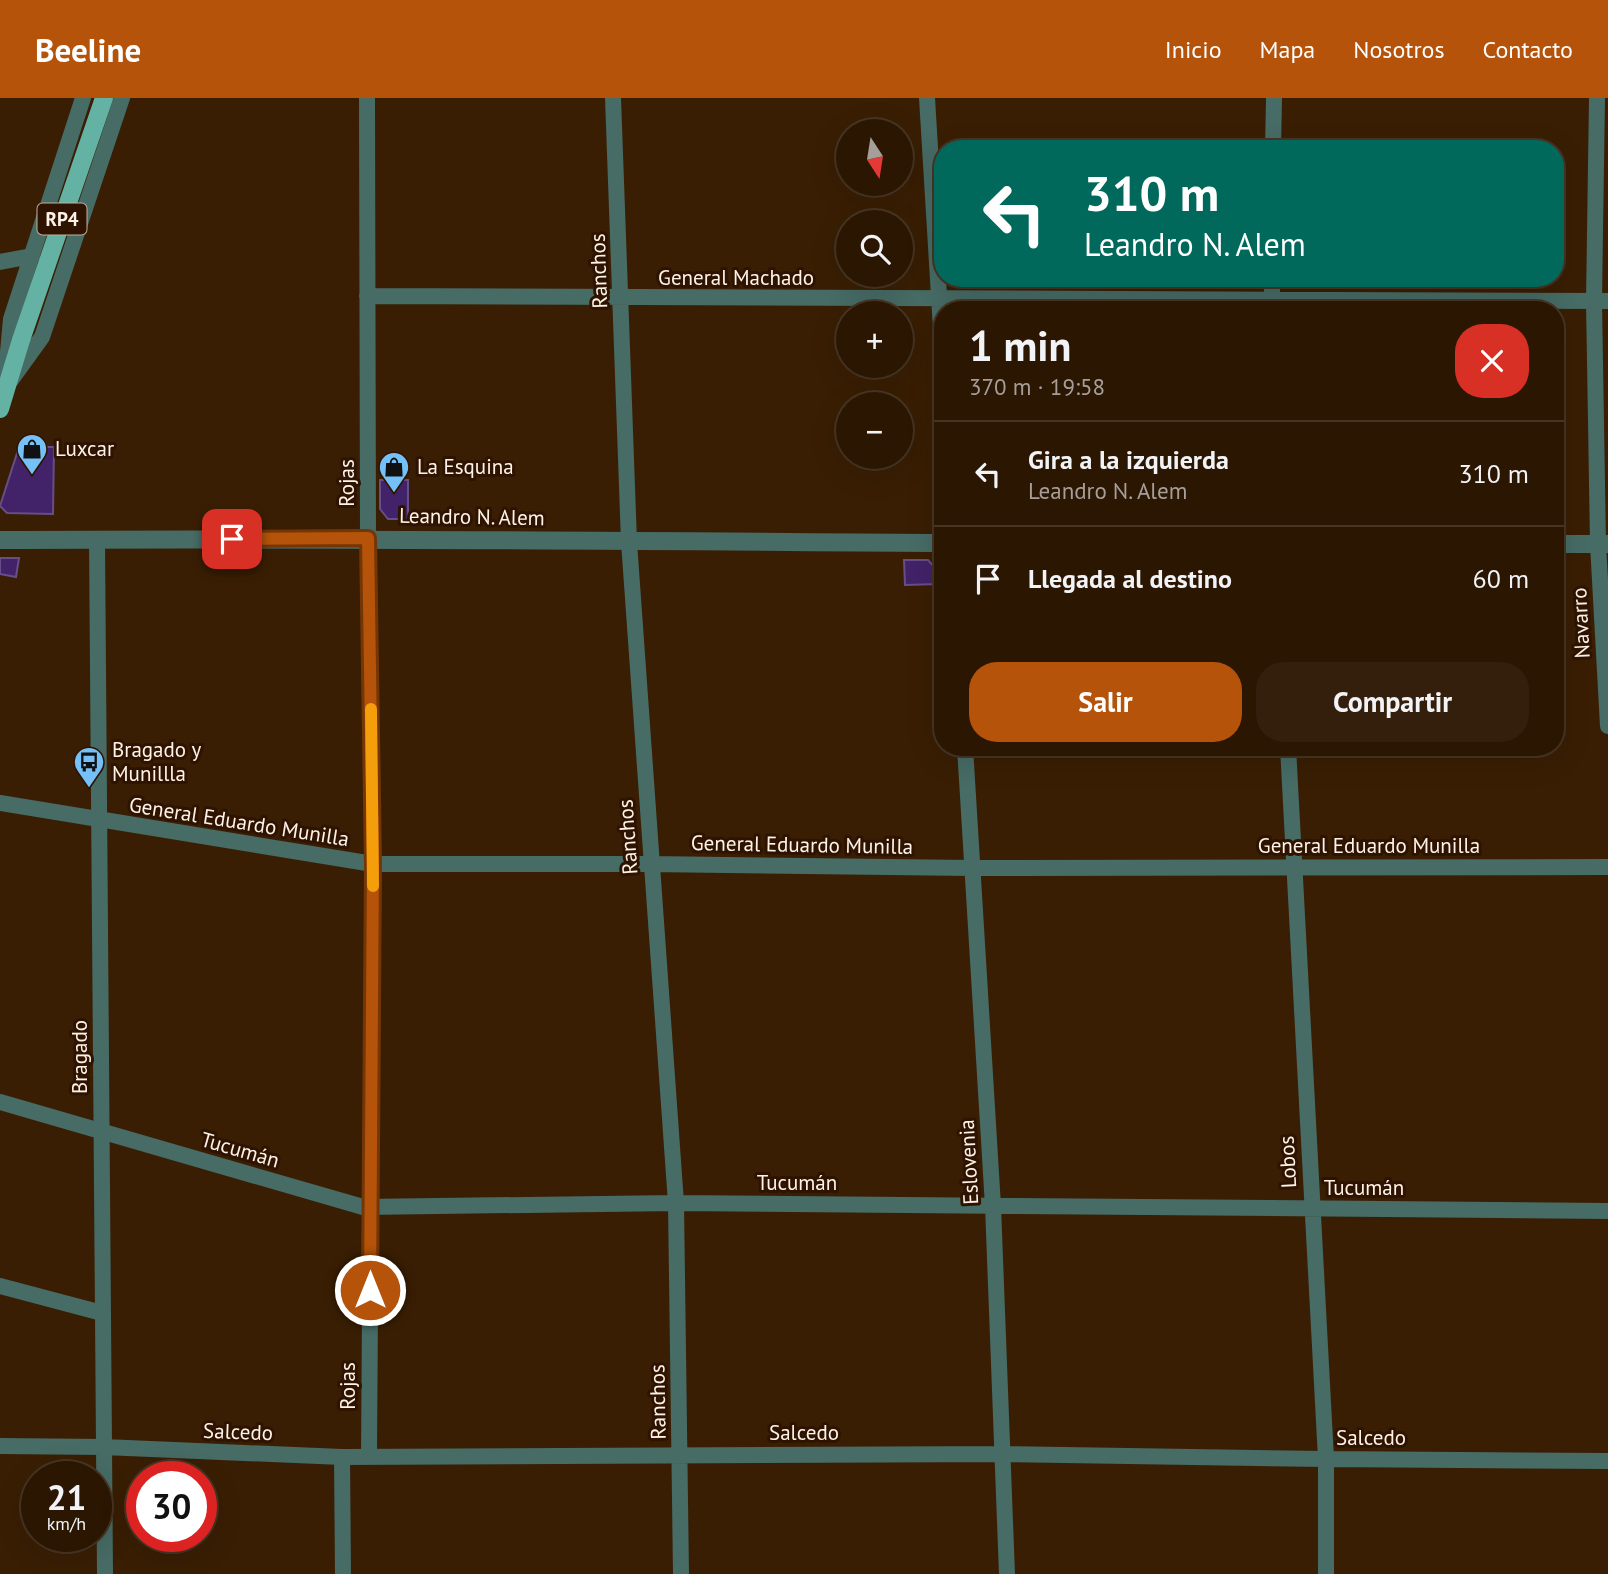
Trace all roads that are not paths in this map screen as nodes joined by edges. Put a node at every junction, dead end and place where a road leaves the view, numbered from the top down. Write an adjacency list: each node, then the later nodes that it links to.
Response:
1 (83, 98): 11 (street)
2 (104, 98): 21 (main road, RP4)
3 (122, 98): 21 (street)
4 (367, 98): 14 (street, Rojas)
5 (613, 98): 16 (street, Ranchos)
6 (927, 98): 10 (street)
7 (1274, 98): 9 (street)
8 (1597, 98): 20 (street, Navarro)
9 (1273, 140)
10 (934, 206)
11 (32, 256): 12 (street); 21 (street)
12 (0, 262)
13 (939, 287): 15 (street)
14 (367, 296): 16 (street, General Machado); 23 (street, Rojas)
15 (940, 298): 16 (street, General Machado); 17 (street); 18 (street, General Machado)
16 (621, 299): 26 (street, Ranchos)
17 (940, 301)
18 (1106, 301)
19 (1564, 301): 20 (street, General Machado)
20 (1601, 301): 29 (street, Navarro)
21 (5, 388): 22 (main road, RP4)
22 (0, 409)
23 (368, 538): 25 (street, Leandro N. Alem); 26 (street, Leandro N. Alem); 35 (street, Rojas)
24 (0, 540): 25 (street, Leandro N. Alem)
25 (97, 540): 34 (street, Bragado)
26 (629, 542): 27 (street, Leandro N. Alem); 36 (street, Ranchos)
27 (934, 543)
28 (1564, 544): 29 (street)
29 (1603, 544): 30 (street, Navarro)
30 (1608, 726)
31 (966, 756): 39 (street, Eslovenia)
32 (1288, 756): 37 (street, Lobos)
33 (0, 803): 34 (street, General Eduardo Munilla)
34 (100, 821): 35 (street, General Eduardo Munilla); 41 (street, Bragado)
35 (373, 864): 36 (street, General Eduardo Munilla); 44 (street, Rojas)
36 (650, 864): 39 (street, General Eduardo Munilla); 42 (street, Ranchos)
37 (1294, 866): 38 (street, General Eduardo Munilla); 39 (street, General Eduardo Munilla); 45 (street, Lobos)
38 (1608, 867)
39 (972, 868): 43 (street, Eslovenia)
40 (0, 1102): 41 (street, Tucumán)
41 (101, 1132): 44 (street, Tucumán); 48 (street, Bragado)
42 (676, 1203): 43 (street, Tucumán); 44 (street, Tucumán); 51 (street, Ranchos)
43 (993, 1206): 45 (street, Tucumán); 52 (street, Eslovenia)
44 (371, 1207): 54 (street, Rojas)
45 (1312, 1209): 46 (street, Tucumán); 55 (street, Lobos)
46 (1608, 1211)
47 (0, 1286): 48 (street)
48 (102, 1313): 50 (street, Bragado)
49 (0, 1446): 50 (street, Salcedo)
50 (104, 1447): 53 (street, Salcedo); 57 (street, Bragado)
51 (680, 1454): 52 (street, Salcedo); 54 (street, Salcedo); 59 (street, Ranchos)
52 (1004, 1454): 55 (street, Salcedo); 60 (street, Eslovenia)
53 (342, 1457): 54 (street, Salcedo); 58 (street)
54 (369, 1457)
55 (1326, 1459): 56 (street, Salcedo); 61 (street, Lobos)
56 (1608, 1461)
57 (105, 1574)
58 (343, 1574)
59 (681, 1574)
60 (1007, 1574)
61 (1326, 1574)

